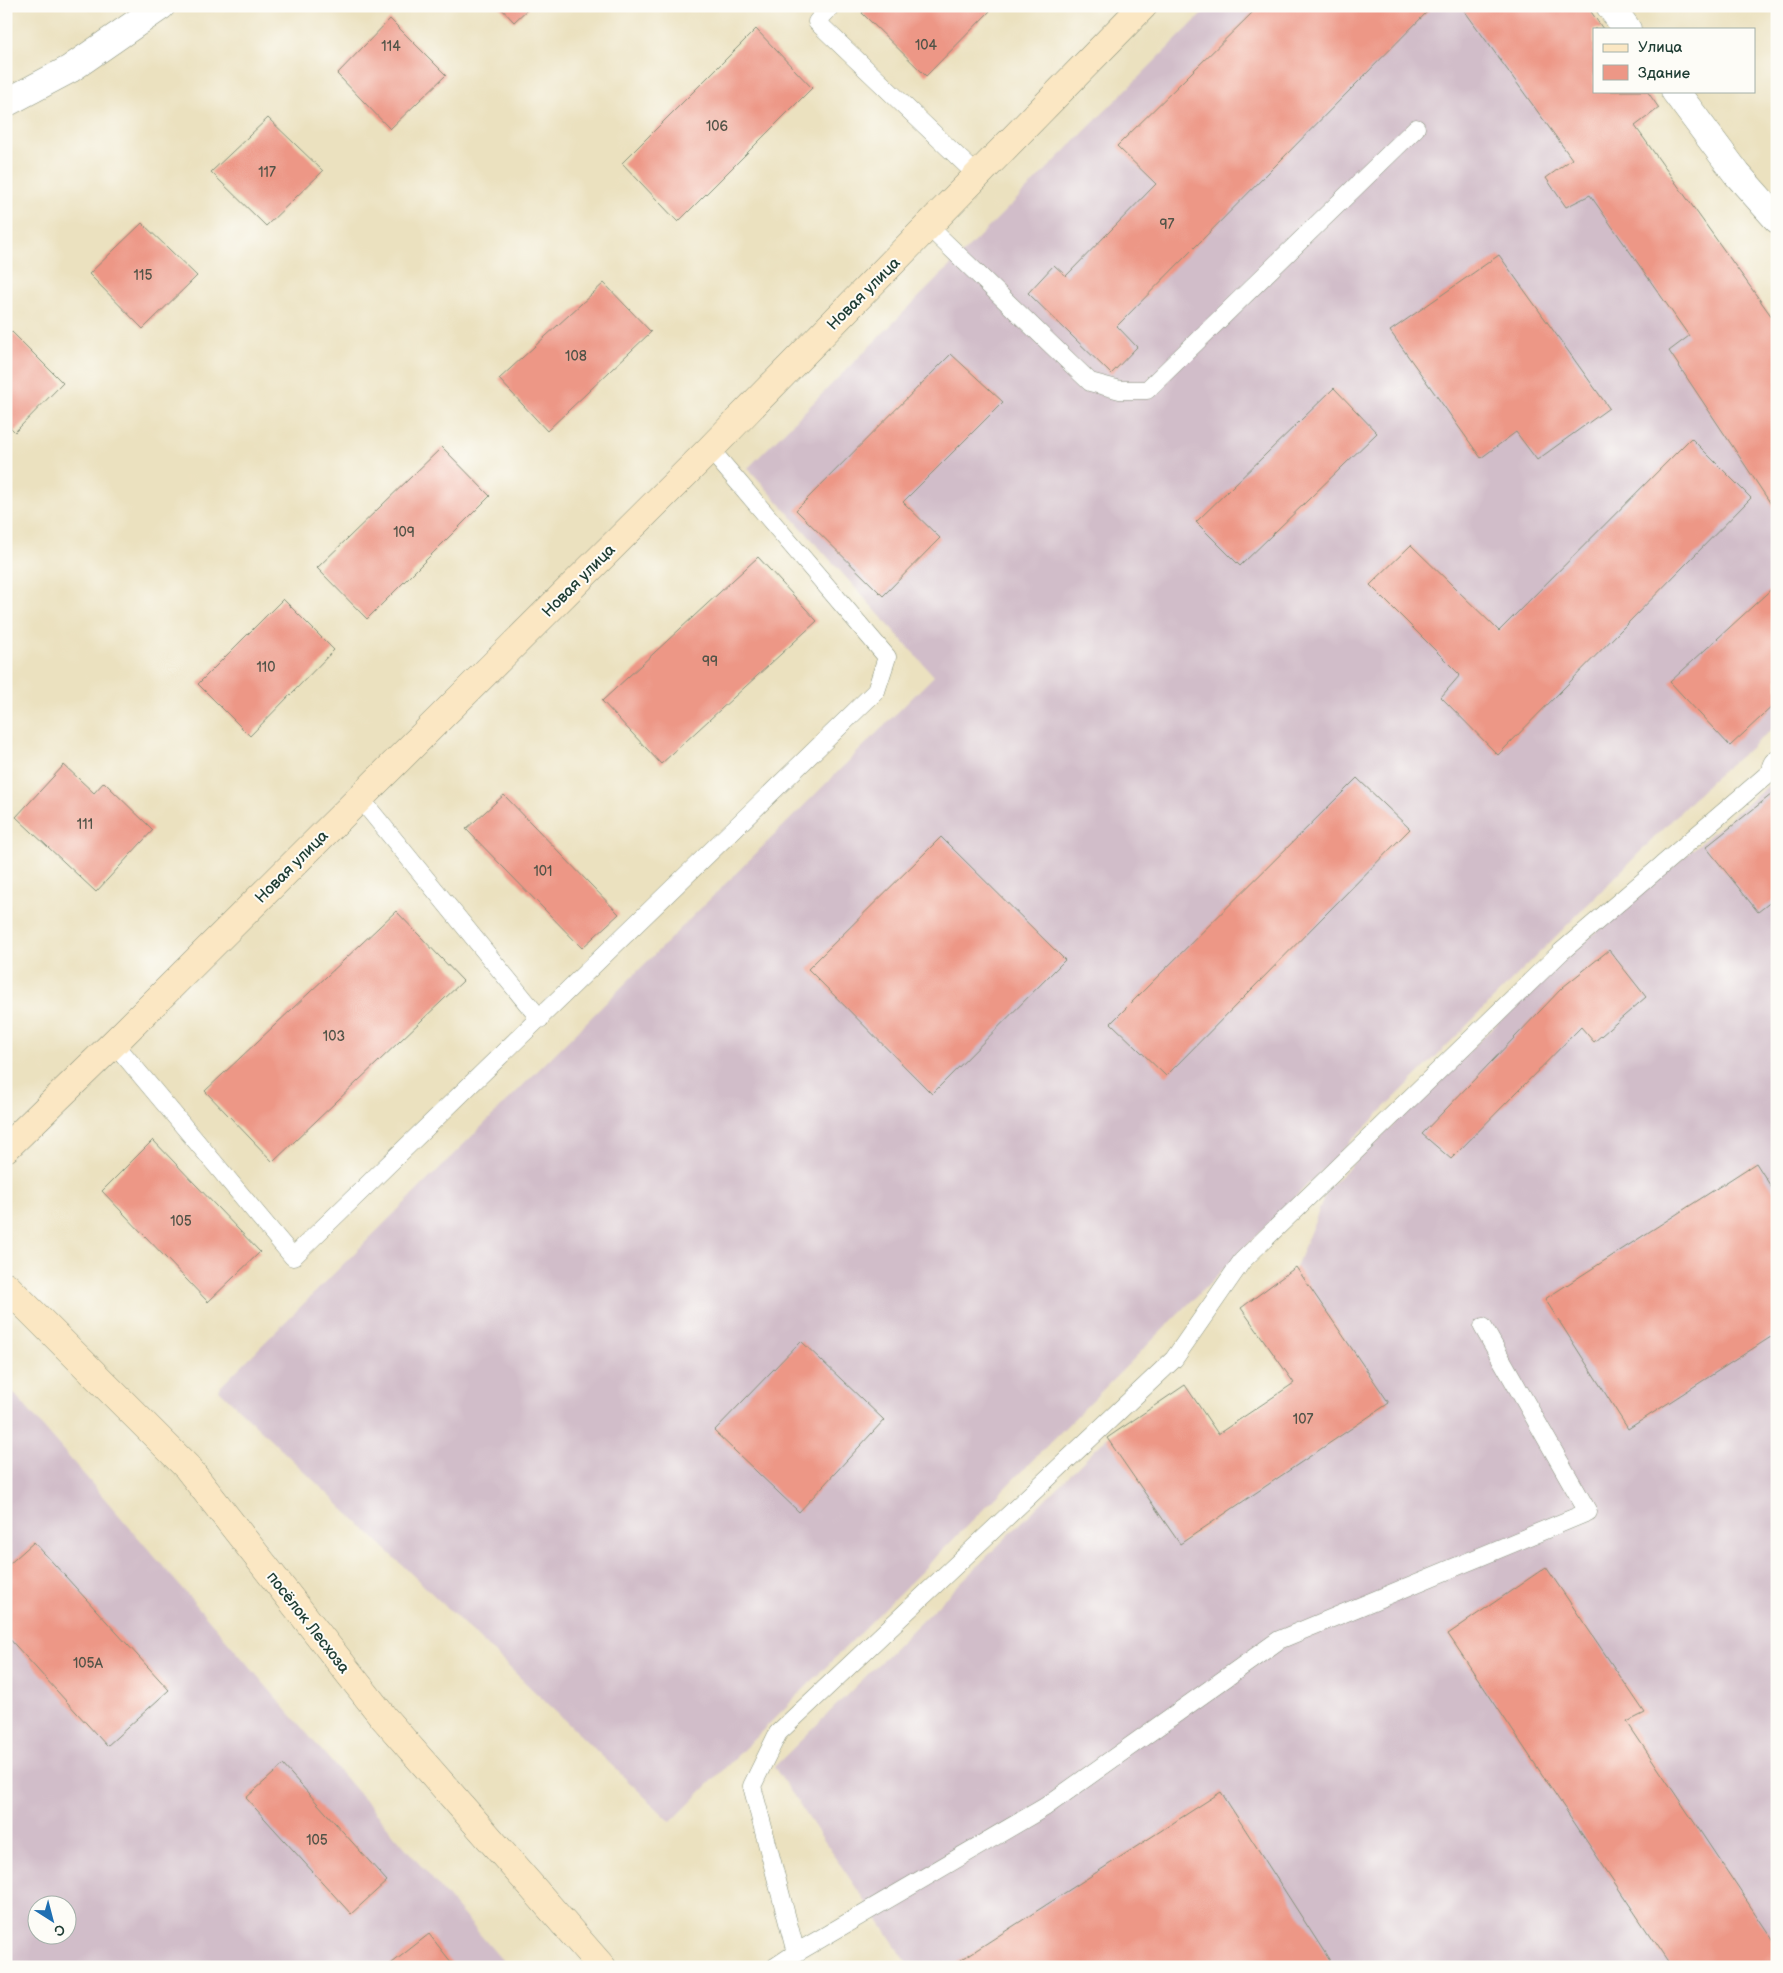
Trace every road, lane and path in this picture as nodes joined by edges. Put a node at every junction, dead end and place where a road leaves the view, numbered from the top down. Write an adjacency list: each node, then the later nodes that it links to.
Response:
1 (160, 6): 7 (street)
2 (831, 6): 9 (lane)
3 (1143, 6): 9 (street, Новая улица)
4 (1610, 6): 5 (street)
5 (1626, 28)
6 (1676, 92): 10 (street)
7 (6, 104)
8 (1416, 128): 11 (lane)
9 (978, 176): 11 (street, Новая улица)
10 (1777, 219)
11 (929, 227): 12 (street, Новая улица)
12 (710, 449): 14 (street, Новая улица); 15 (lane)
13 (1776, 766): 20 (lane)
14 (360, 798): 15 (lane); 16 (street, Новая улица)
15 (540, 1019): 16 (lane)
16 (114, 1043): 17 (street, Новая улица)
17 (6, 1148)
18 (6, 1286): 21 (street, посёлок Лесхоза)
19 (1483, 1327): 20 (lane)
20 (796, 1953): 22 (lane)
21 (602, 1967)
22 (775, 1967)

